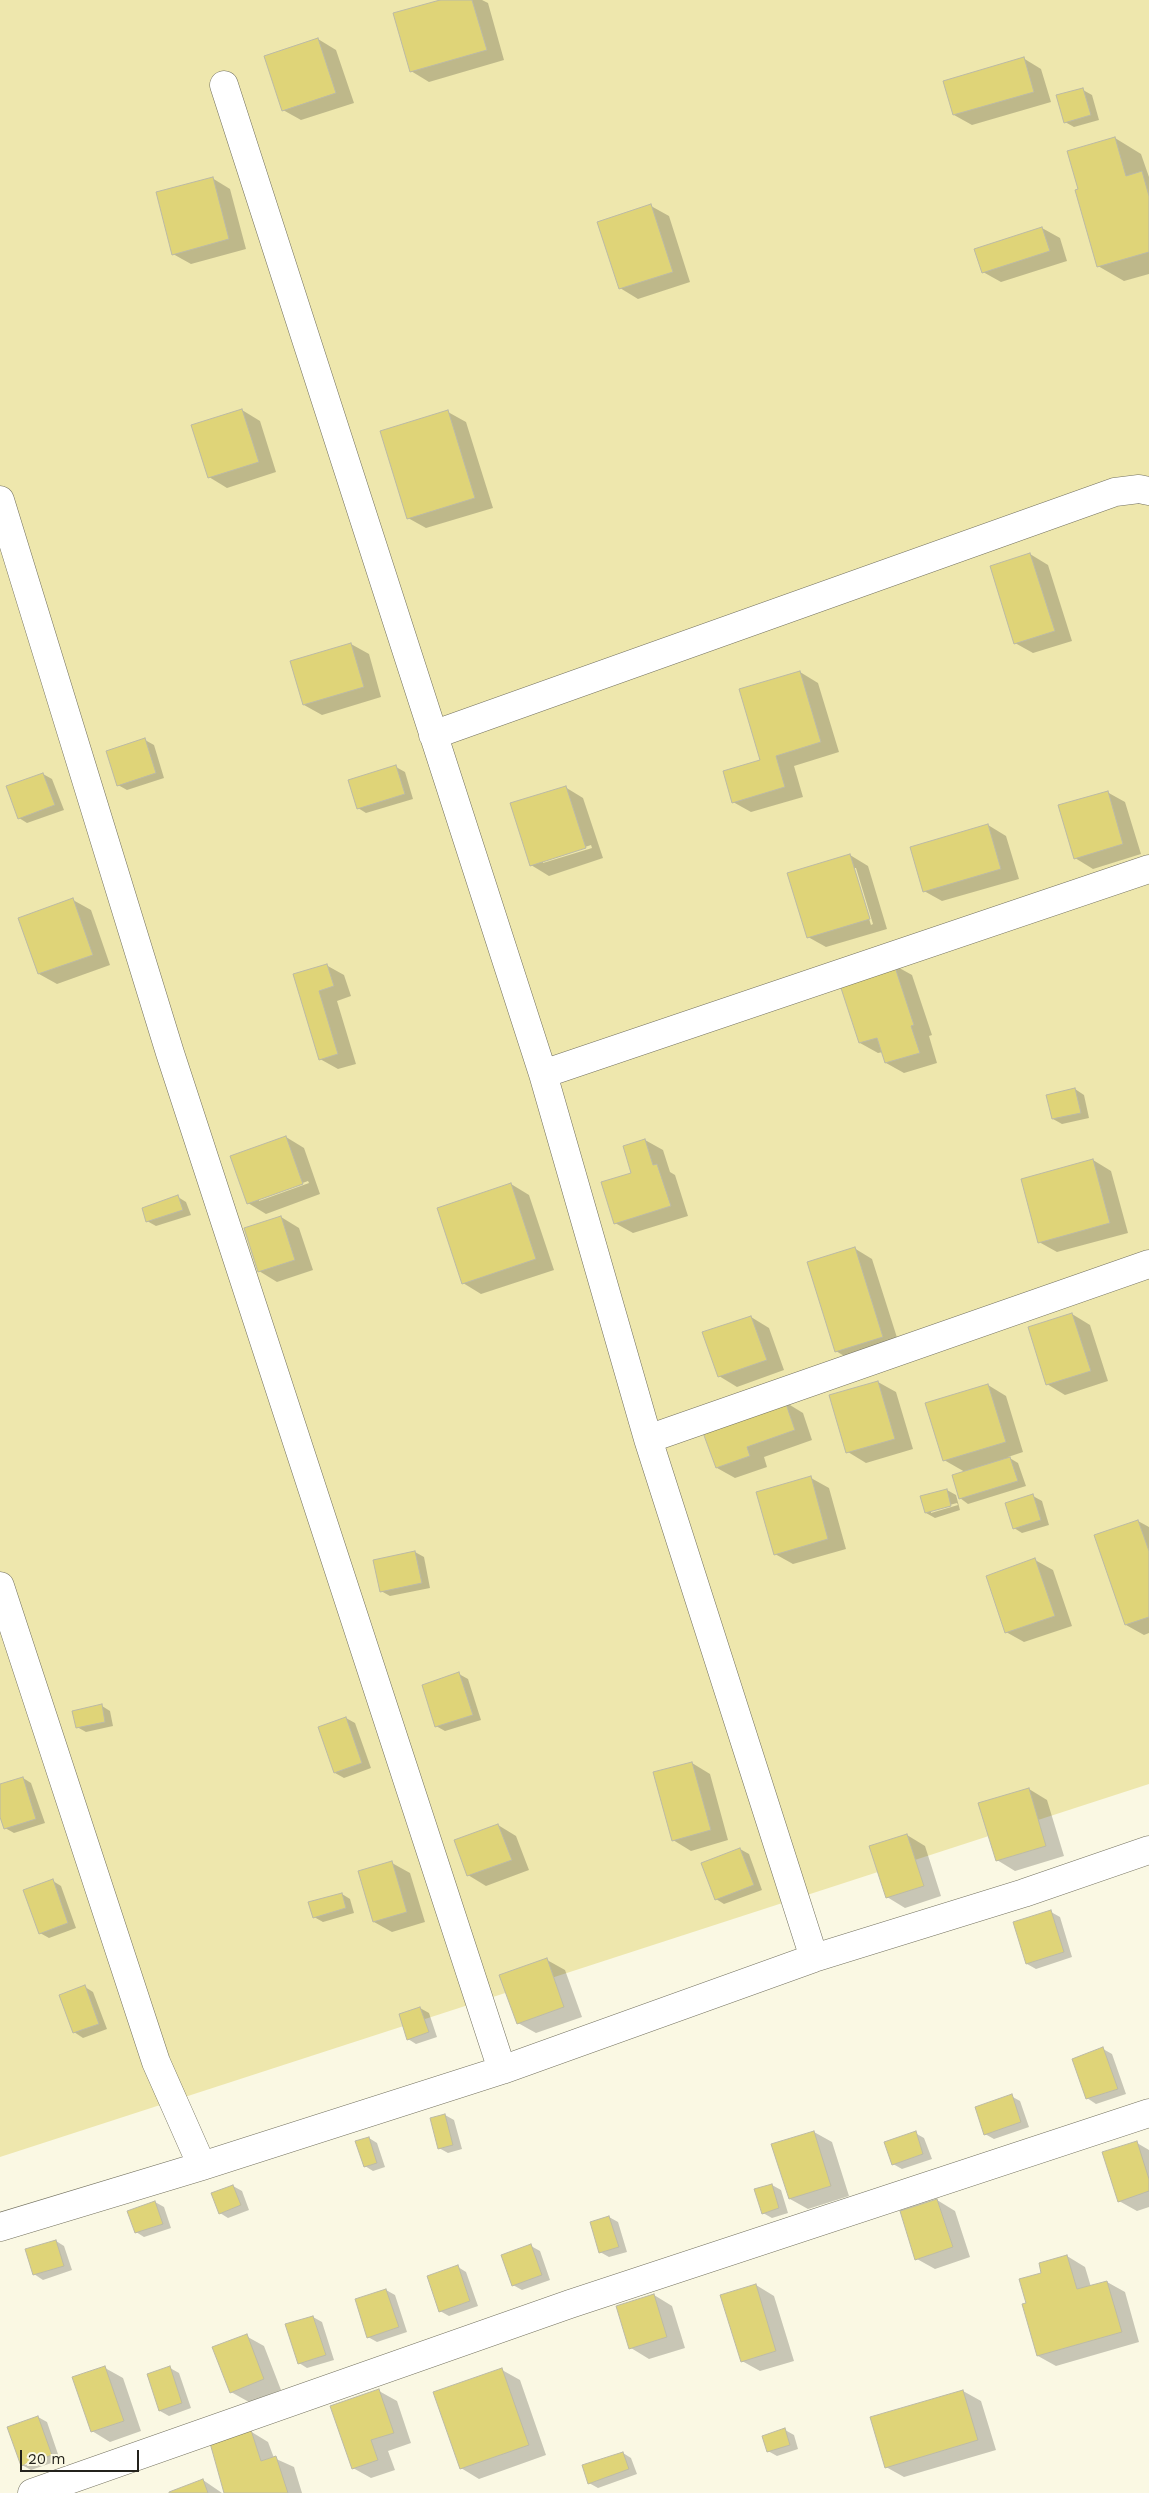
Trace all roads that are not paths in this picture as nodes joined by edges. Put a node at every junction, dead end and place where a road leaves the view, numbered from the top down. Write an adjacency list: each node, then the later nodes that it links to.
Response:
1 (224, 85): 4 (street)
2 (1149, 492): 4 (street)
3 (0, 500): 12 (street)
4 (433, 735): 6 (street)
5 (1149, 869): 6 (street)
6 (543, 1074): 8 (street)
7 (1149, 1264): 8 (street)
8 (648, 1438): 11 (street)
9 (0, 1586): 14 (street)
10 (1149, 1850): 11 (street)
11 (814, 1958): 12 (street)
12 (502, 2070): 14 (street)
13 (1149, 2113): 16 (street)
14 (202, 2166): 15 (street)
15 (0, 2227)
16 (32, 2493)

